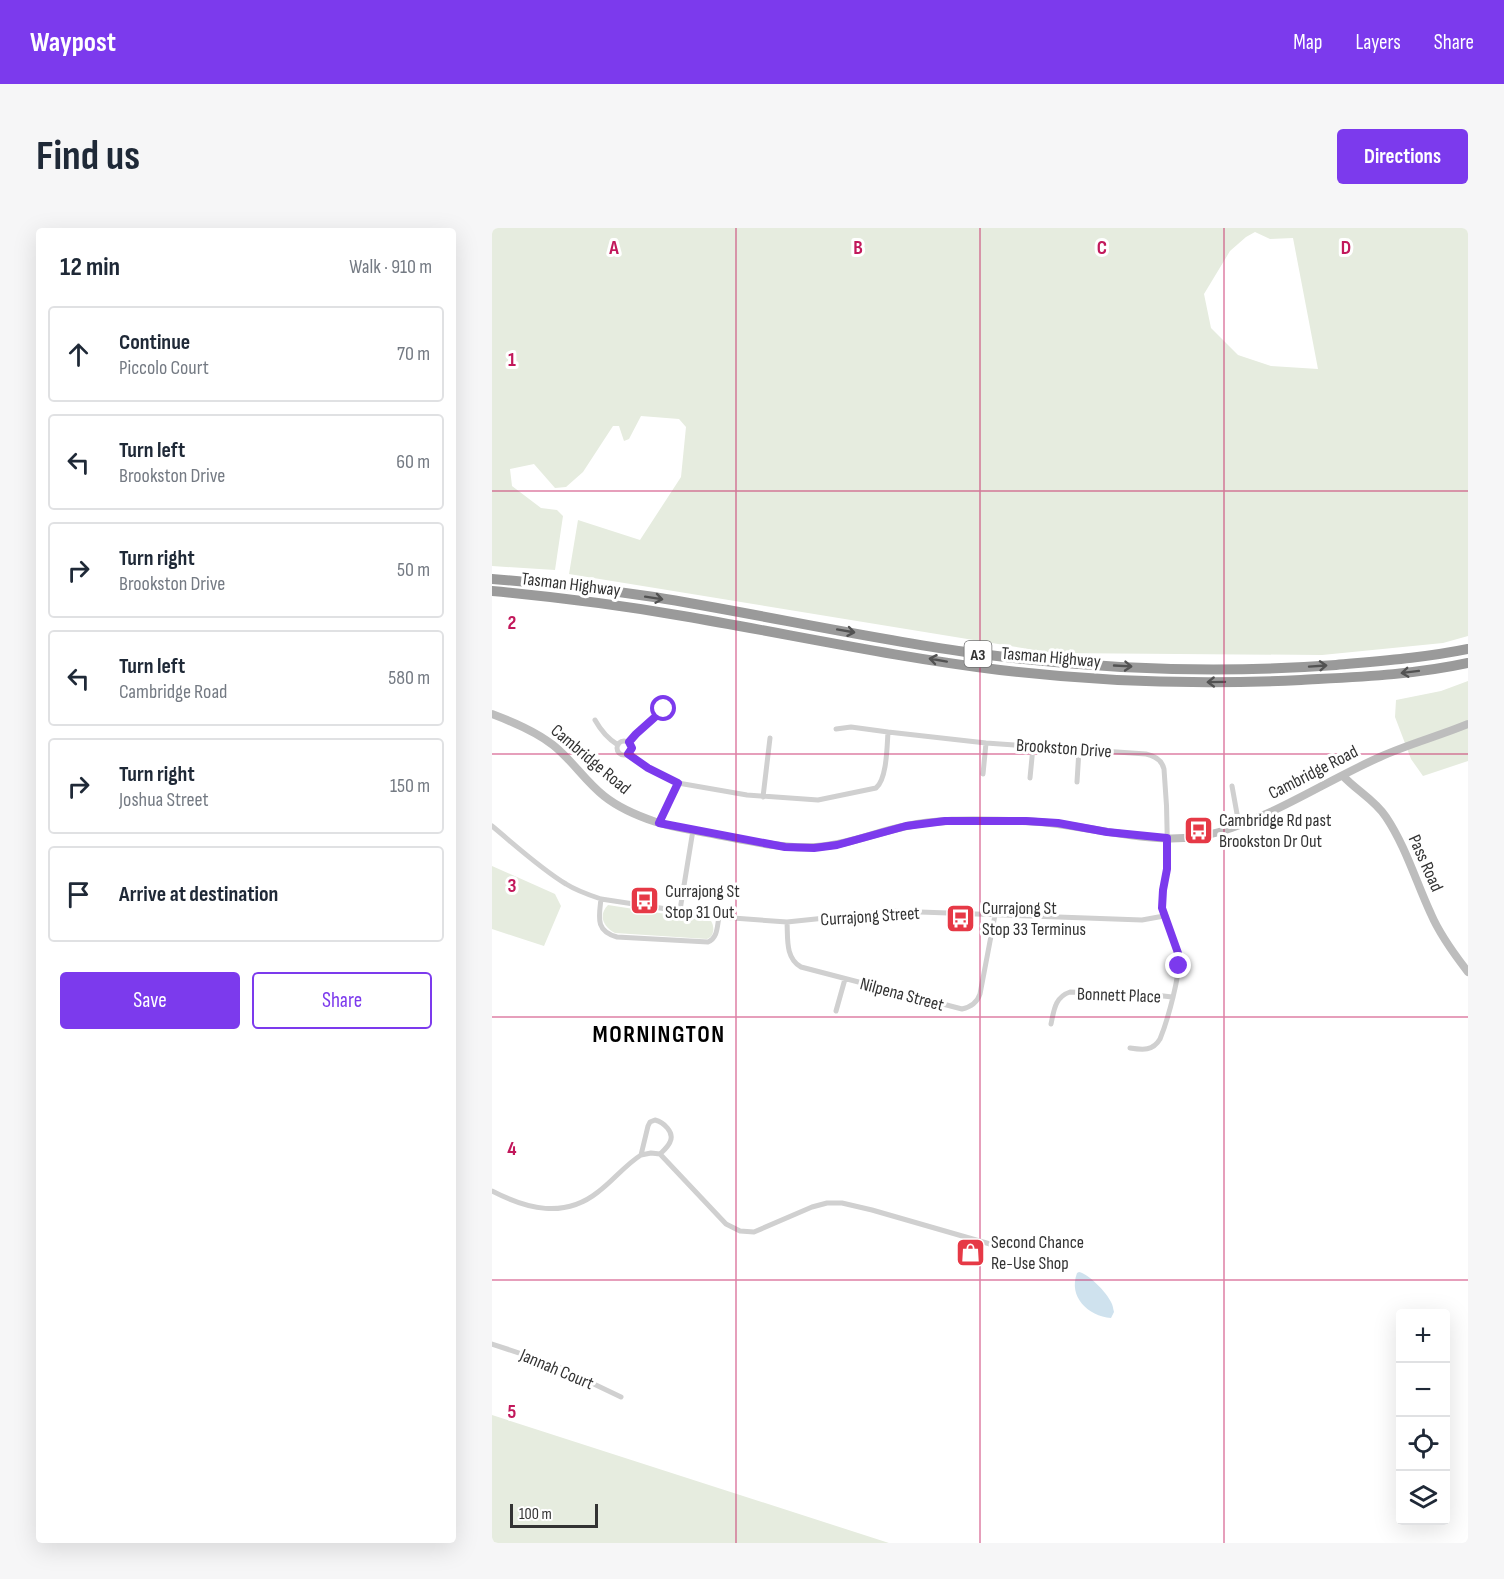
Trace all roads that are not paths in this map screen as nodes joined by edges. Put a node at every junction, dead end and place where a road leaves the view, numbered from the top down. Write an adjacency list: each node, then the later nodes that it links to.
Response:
1 (492, 579): 3 (highway, Tasman Highway / A3, one-way to 3)
2 (492, 591): 4 (highway, Tasman Highway / A3, one-way to 2)
3 (1468, 649)
4 (1468, 663)
5 (668, 699): 12 (street)
6 (492, 714): 25 (main road, Cambridge Road)
7 (595, 720): 14 (street)
8 (1468, 724): 19 (main road, Cambridge Road)
9 (836, 729): 10 (street, Brookston Drive)
10 (888, 732): 13 (street, Brookston Drive); 24 (street)
11 (770, 738): 24 (street)
12 (629, 742): 14 (street); 17 (street)
13 (986, 743): 15 (street, Brookston Drive); 18 (street)
14 (618, 745): 17 (street)
15 (1033, 747): 16 (street, Brookston Drive); 20 (street)
16 (1079, 750): 21 (street); 29 (street, Brookston Drive)
17 (628, 754): 22 (street)
18 (983, 774)
19 (1343, 776): 26 (main road, Cambridge Road); 36 (main road, Pass Road)
20 (1030, 778)
21 (1077, 782)
22 (678, 783): 24 (street); 25 (street)
23 (1232, 786): 26 (street)
24 (764, 797)
25 (659, 823): 28 (main road, Cambridge Road)
26 (1239, 825): 29 (main road, Cambridge Road)
27 (492, 826): 30 (street, Currajong Street)
28 (693, 830): 29 (main road, Cambridge Road); 31 (street)
29 (1167, 838): 33 (street)
30 (601, 898): 31 (street, Currajong Street); 34 (street)
31 (680, 910): 34 (street, Currajong Street)
32 (995, 915): 33 (street, Currajong Street); 35 (street, Currajong Street); 37 (street, Nilpena Street)
33 (1164, 916): 38 (street)
34 (719, 917): 35 (street, Currajong Street)
35 (787, 922): 37 (street, Nilpena Street)
36 (1468, 972)
37 (845, 979): 39 (street, Nilpena Street)
38 (1172, 997): 40 (street, Bonnett Place); 41 (street)
39 (836, 1011)
40 (1051, 1024)
41 (1130, 1048)
42 (660, 1154): 43 (street); 43 (street); 45 (street)
43 (641, 1155): 44 (street)
44 (492, 1191)
45 (990, 1244)
46 (492, 1344): 47 (street, Jannah Court)
47 (621, 1397)

